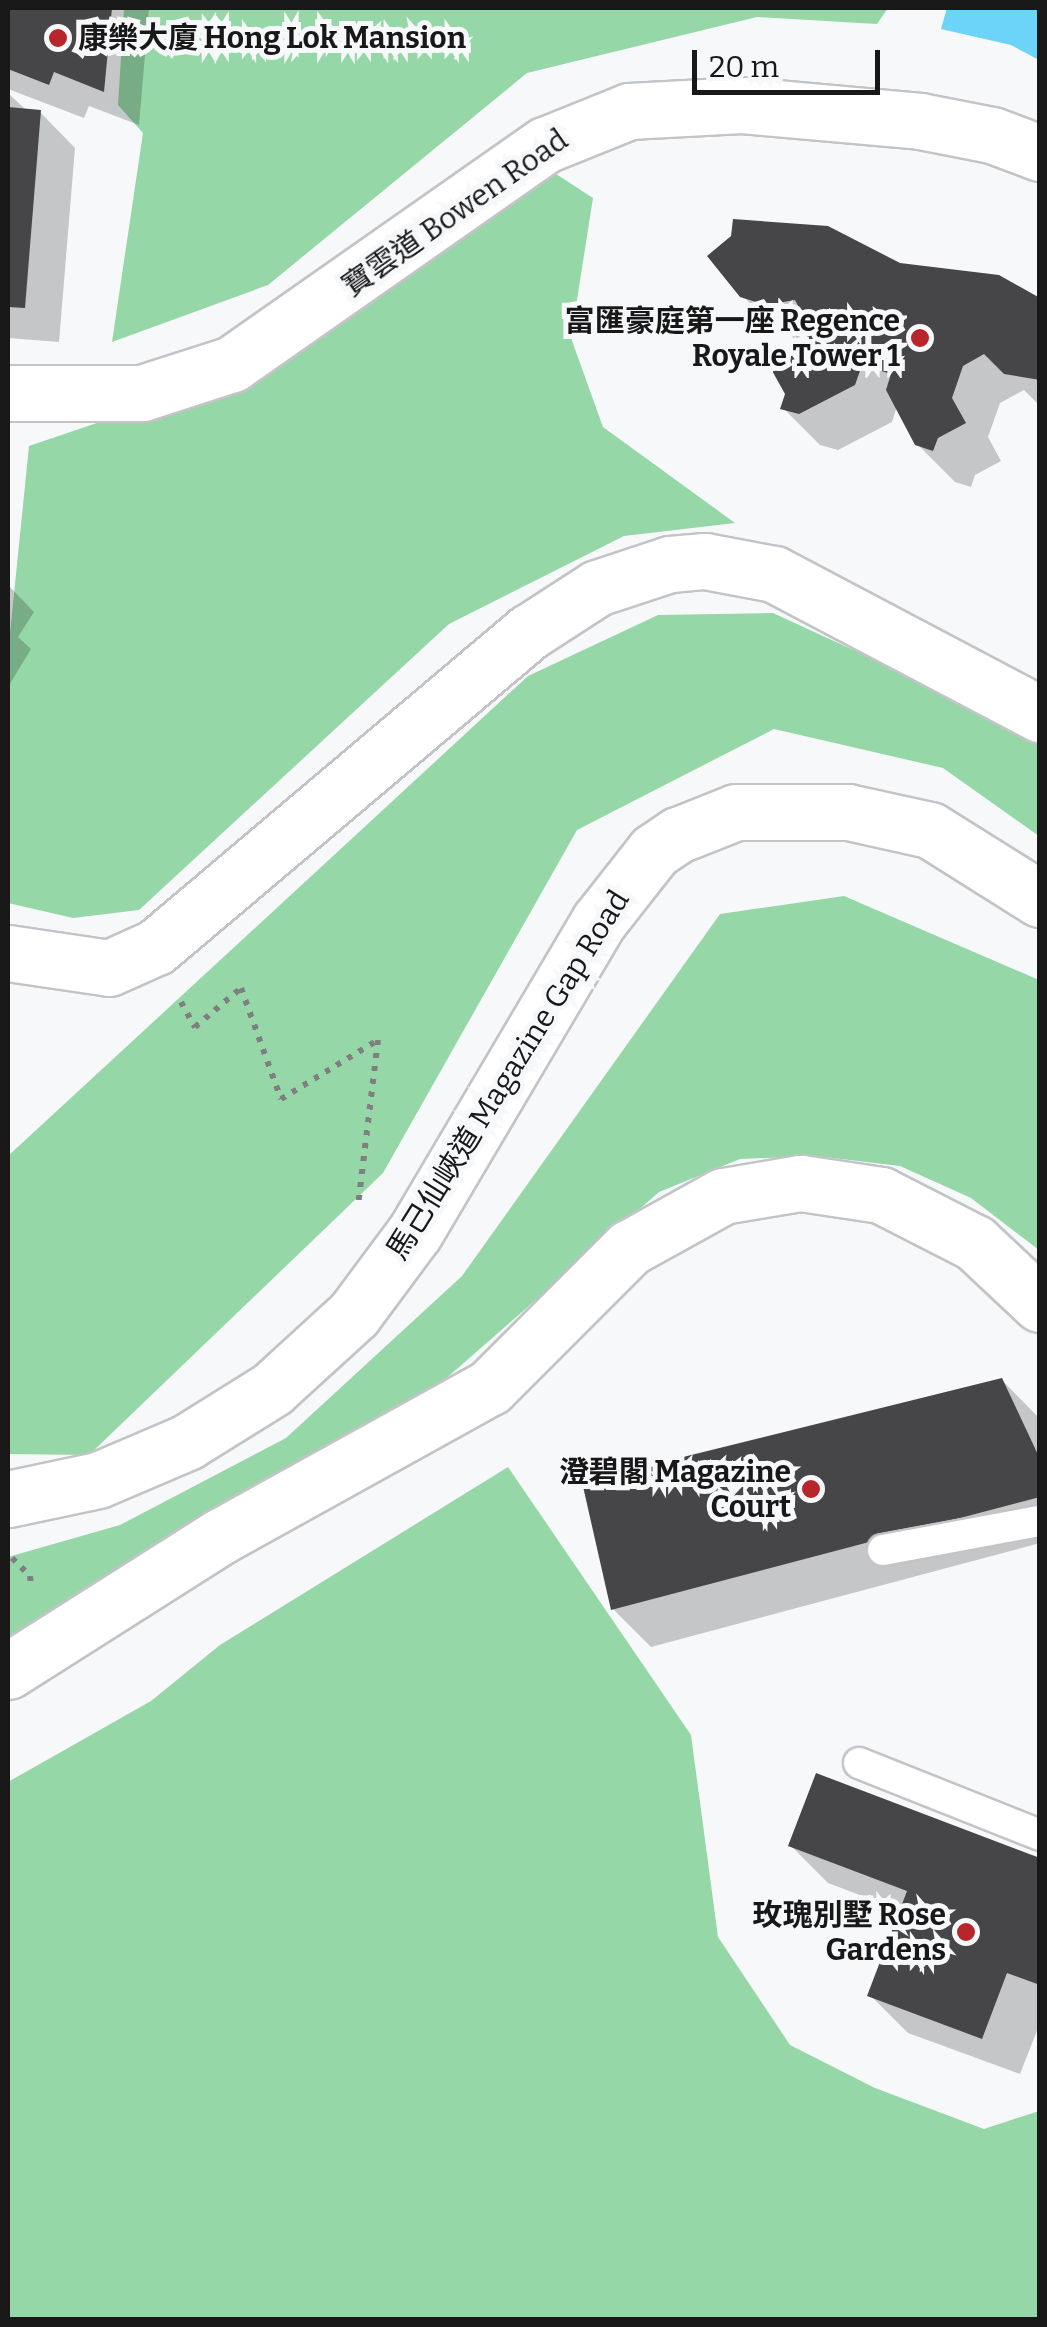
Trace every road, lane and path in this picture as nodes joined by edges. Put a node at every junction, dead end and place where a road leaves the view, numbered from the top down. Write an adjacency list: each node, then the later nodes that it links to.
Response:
1 (1040, 153): 2 (main road, 寶雲道 Bowen Road)
2 (8, 393)
3 (1040, 714): 5 (main road)
4 (1040, 899): 9 (main road, 馬己仙峽道 Magazine Gap Road)
5 (8, 954)
6 (178, 997): 7 (path)
7 (356, 1217)
8 (1040, 1304): 14 (main road)
9 (8, 1499)
10 (1040, 1522): 11 (lane)
11 (883, 1550)
12 (8, 1554): 13 (path)
13 (32, 1593)
14 (8, 1671)
15 (859, 1763): 16 (lane)
16 (1040, 1836)

